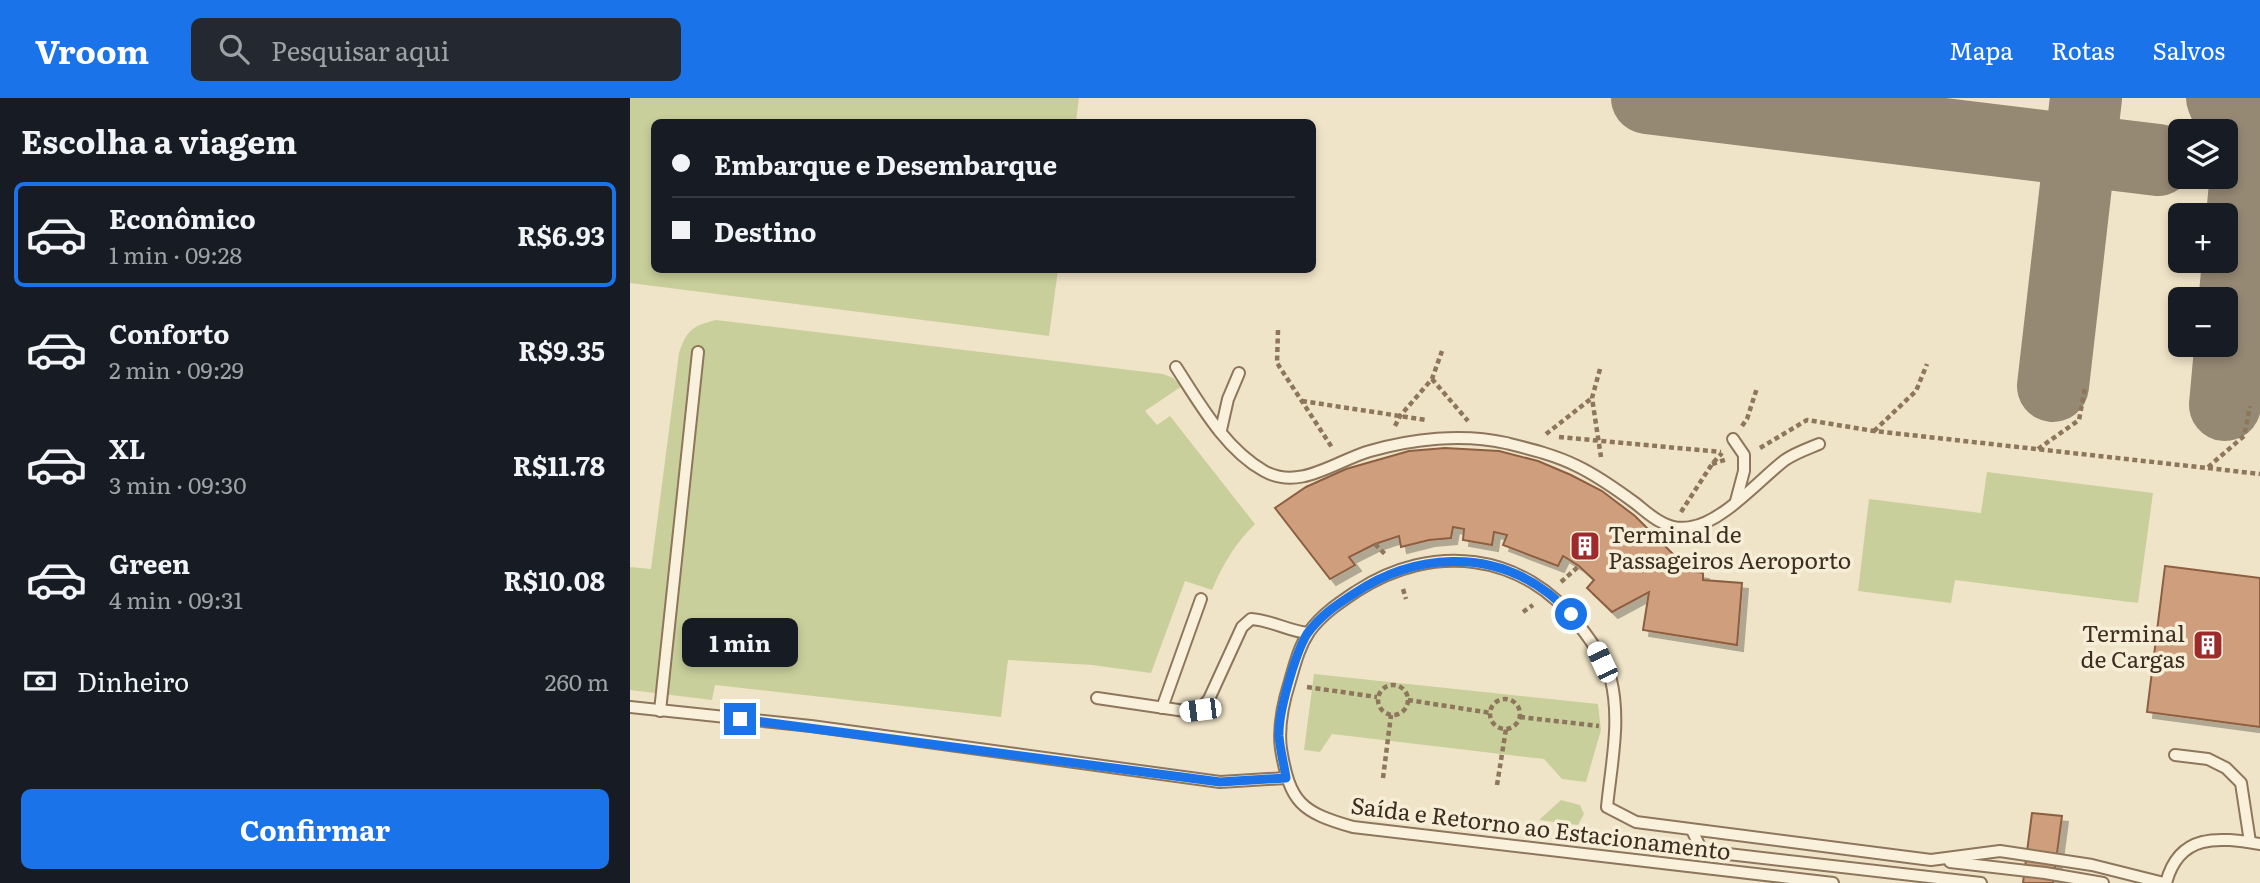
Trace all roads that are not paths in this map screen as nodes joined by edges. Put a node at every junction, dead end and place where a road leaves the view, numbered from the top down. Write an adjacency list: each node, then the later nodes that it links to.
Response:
1 (698, 352): 13 (lane)
2 (1176, 367): 4 (lane)
3 (1239, 373): 4 (lane)
4 (1221, 430): 7 (lane)
5 (1733, 439): 7 (lane)
6 (1819, 444): 7 (lane)
7 (1736, 501)
8 (1201, 599): 12 (lane)
9 (1308, 634): 12 (lane); 15 (lane, Saída e Retorno ao Estacionamento); 16 (lane, Saída e Retorno ao Estacionamento)
10 (1097, 698): 12 (lane)
11 (630, 707): 13 (lane)
12 (1162, 708)
13 (660, 710): 15 (lane)
14 (2175, 755): 17 (lane)
15 (1286, 778): 20 (lane, Saída e Retorno ao Estacionamento)
16 (1692, 830): 18 (lane, Saída e Retorno ao Estacionamento); 19 (lane)
17 (2255, 843): 24 (lane)
18 (1702, 852): 20 (lane); 22 (lane, Saída e Retorno ao Estacionamento)
19 (1931, 860): 23 (lane); 24 (lane)
20 (1709, 869): 21 (lane, Saída e Retorno ao Estacionamento)
21 (1833, 883)
22 (1981, 883)
23 (2103, 883)
24 (2165, 883)

